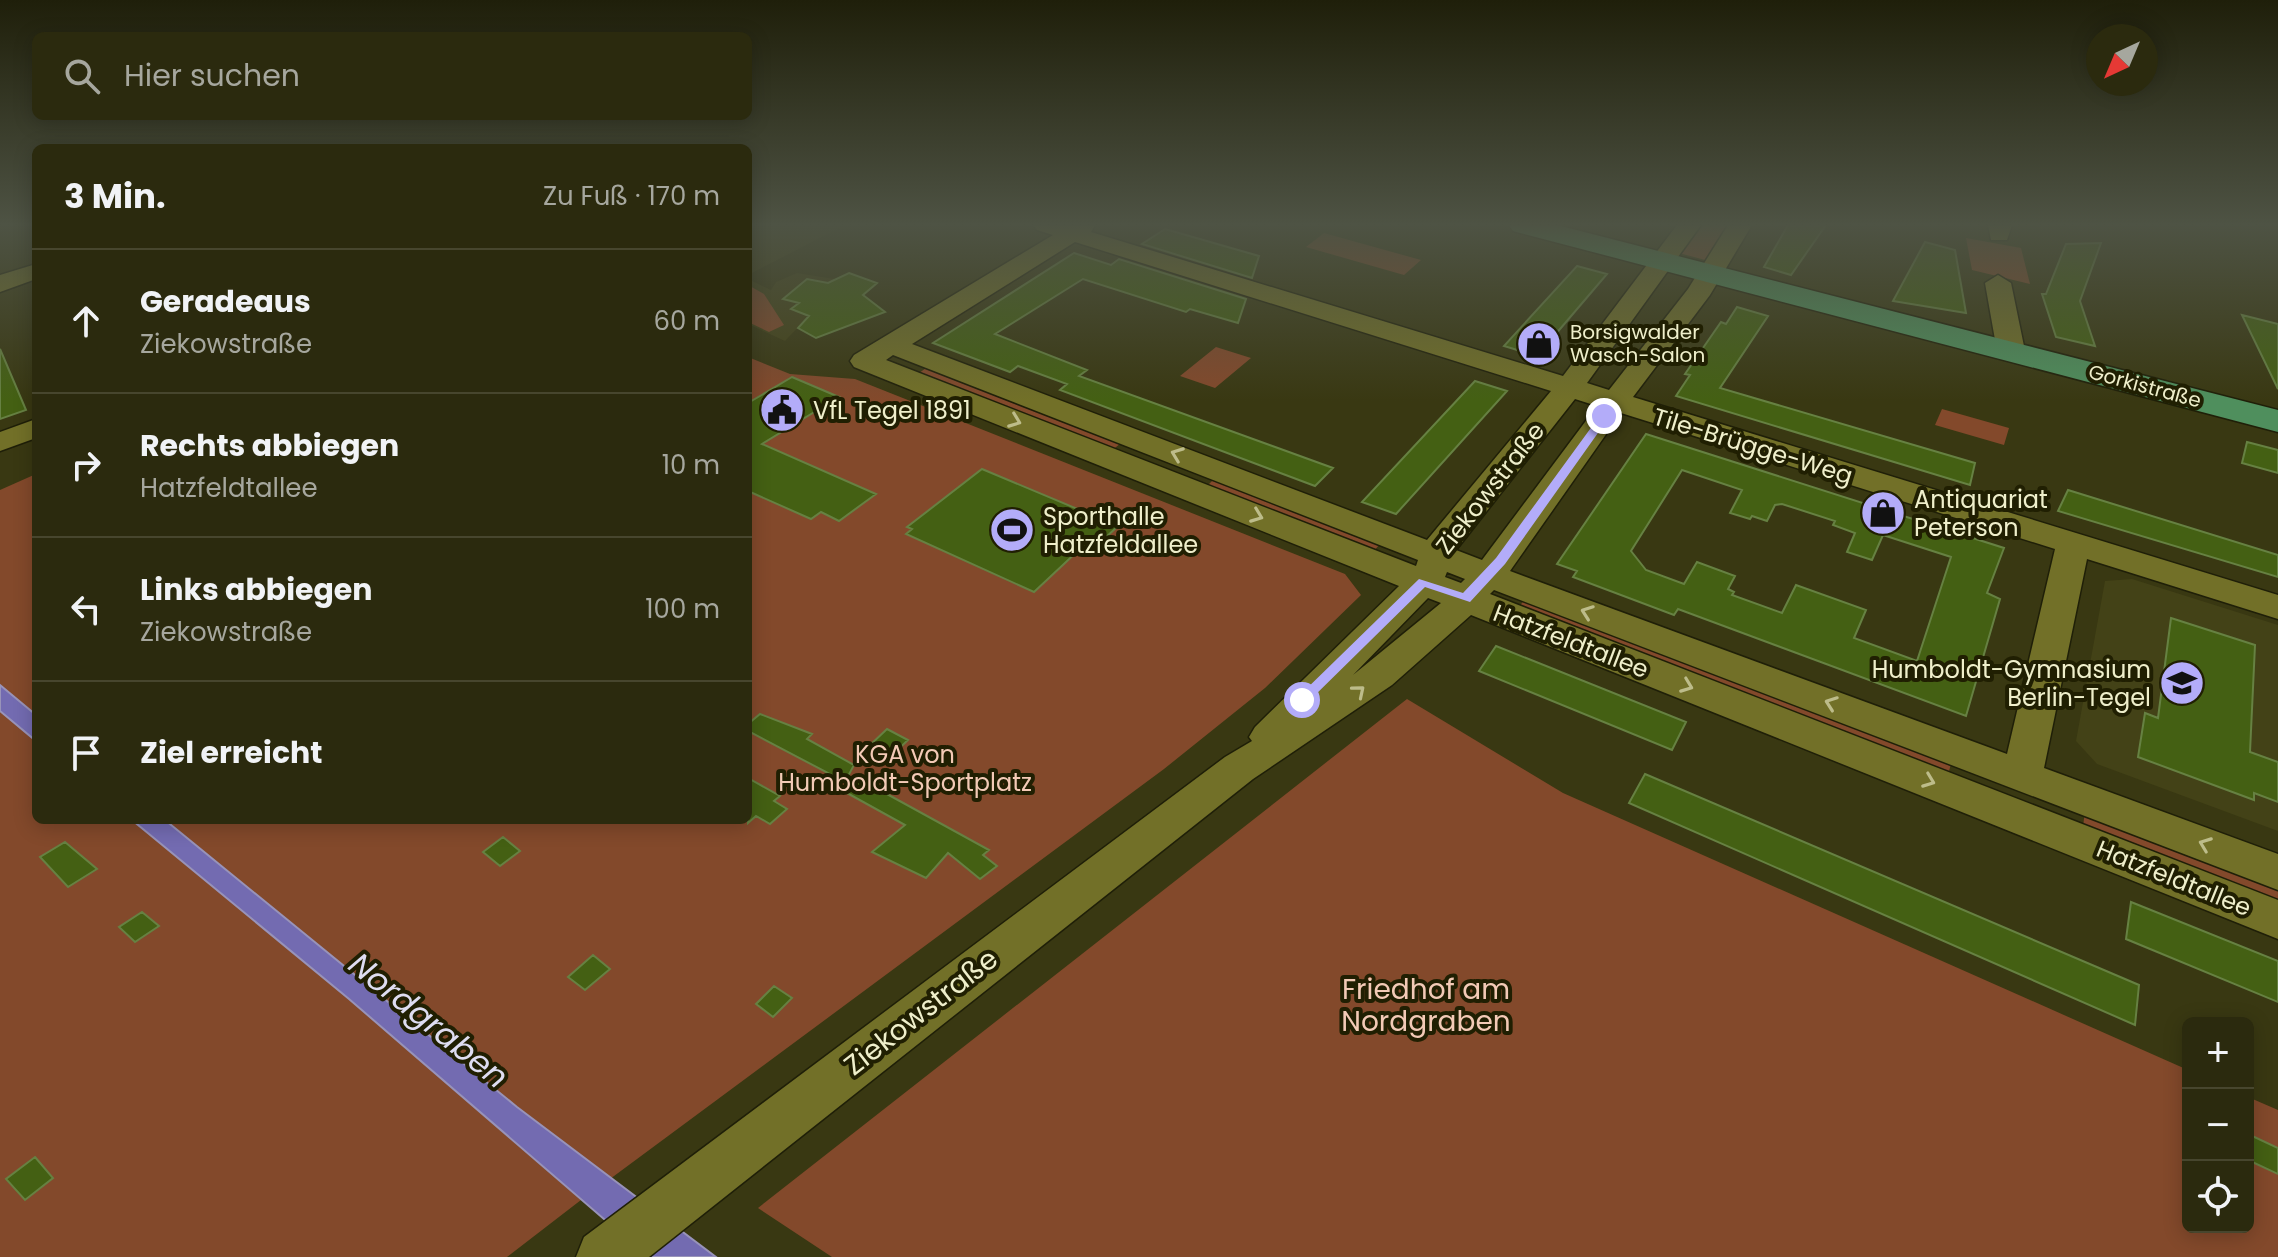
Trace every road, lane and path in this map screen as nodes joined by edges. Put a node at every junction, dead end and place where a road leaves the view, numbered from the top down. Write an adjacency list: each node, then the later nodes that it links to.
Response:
1 (1998, 283): 7 (street)
2 (990, 284): 14 (street, Hatzfeldtallee)
3 (1248, 284): 8 (street, Tile-Brügge-Weg)
4 (1646, 284): 8 (street, Ziekowstraße)
5 (1706, 284): 9 (street, Ziekowstraße)
6 (1743, 284): 7 (main road, Gorkistraße)
7 (2011, 351): 10 (main road, Gorkistraße)
8 (1570, 387): 9 (street, Tile-Brügge-Weg); 14 (street, Ziekowstraße)
9 (1615, 402): 13 (street, Tile-Brügge-Weg); 15 (street, Ziekowstraße)
10 (2278, 421)
11 (32, 430): 12 (street)
12 (0, 442)
13 (2073, 545): 16 (street, Tile-Brügge-Weg); 18 (street)
14 (1430, 568): 15 (street, Hatzfeldtallee); 17 (street, Ziekowstraße)
15 (1476, 587): 17 (street, Ziekowstraße, one-way to 15); 18 (street, Hatzfeldtallee, one-way to 15); 20 (street, Hatzfeldtallee, one-way to 20)
16 (2278, 607)
17 (1239, 768): 21 (street, Ziekowstraße)
18 (2022, 775): 19 (street, Hatzfeldtallee, one-way to 18)
19 (2278, 872)
20 (2278, 920)
21 (604, 1257)

